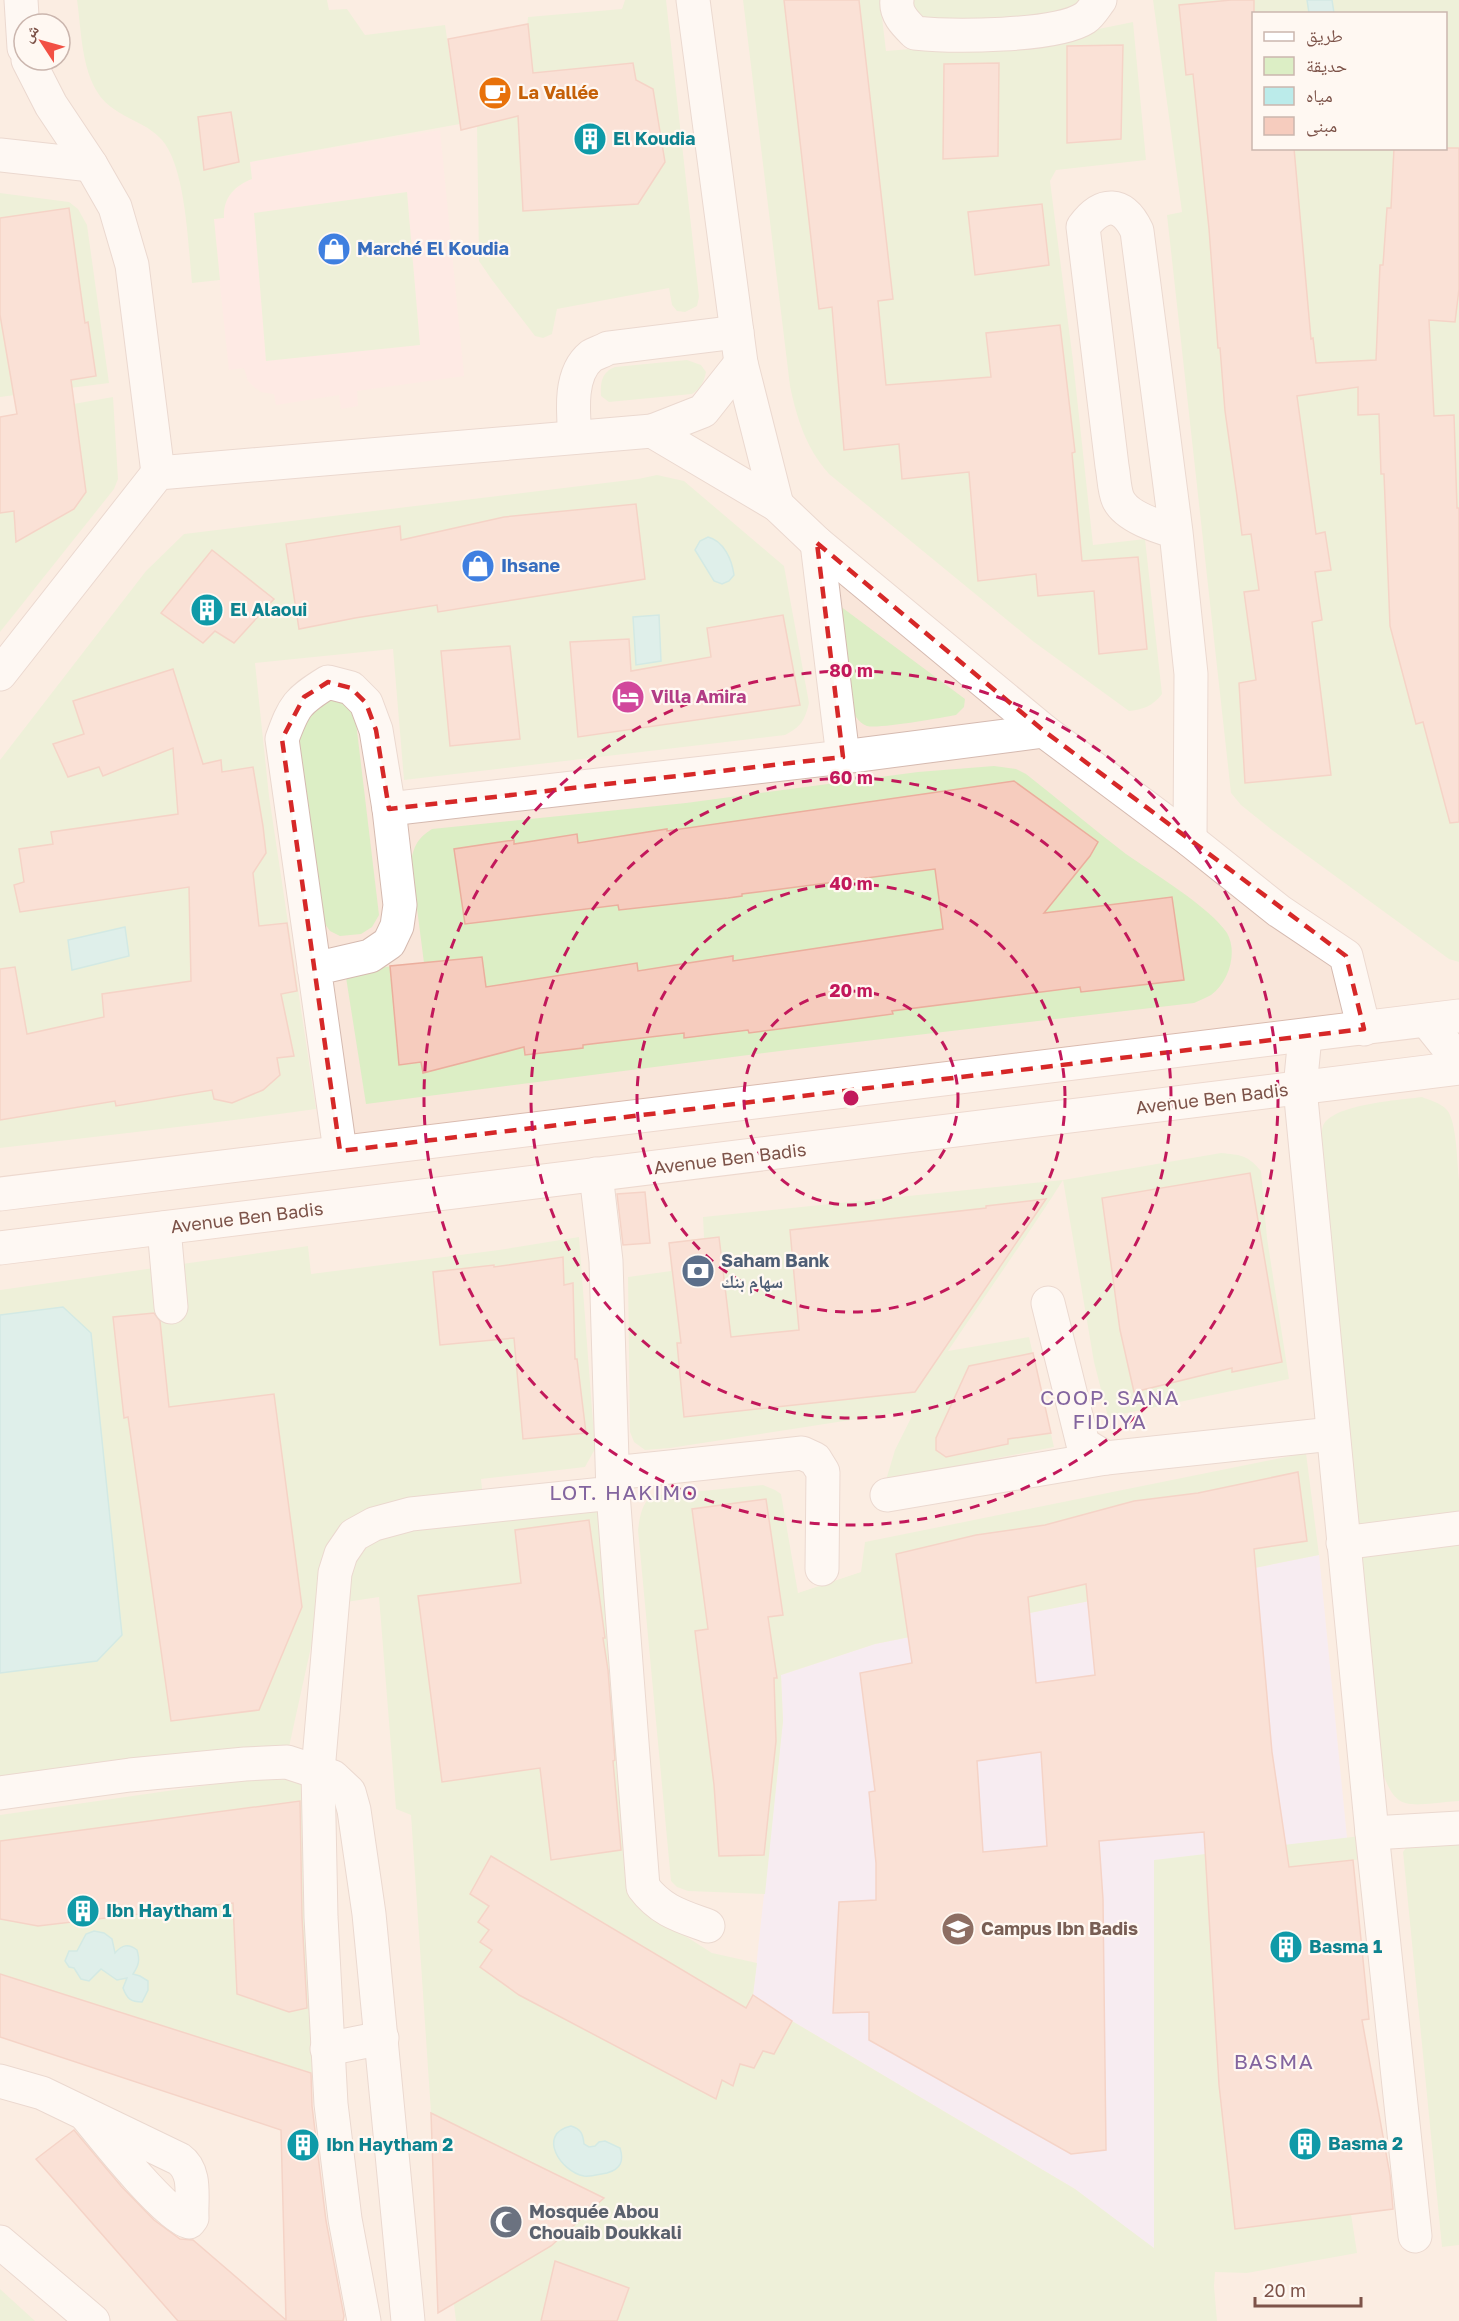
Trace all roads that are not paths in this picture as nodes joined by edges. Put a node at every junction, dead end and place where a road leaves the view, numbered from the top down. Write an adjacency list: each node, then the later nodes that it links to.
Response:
1 (693, 0): 7 (street)
2 (897, 0): 3 (street)
3 (1100, 0)
4 (34, 72): 6 (street)
5 (0, 154): 6 (street)
6 (91, 165): 10 (street)
7 (739, 348): 8 (street); 9 (street); 11 (street)
8 (652, 431): 9 (street); 11 (street)
9 (575, 437): 10 (street)
10 (158, 473): 14 (street)
11 (777, 506): 13 (street)
12 (1176, 532): 12 (street); 18 (street)
13 (817, 543): 15 (street); 16 (street)
14 (0, 674)
15 (1044, 731): 16 (street); 18 (street)
16 (843, 757): 17 (street)
17 (389, 809): 19 (street); 19 (street)
18 (1190, 840): 21 (street)
19 (314, 969): 26 (street)
20 (1443, 1019): 21 (street); 23 (street)
21 (1364, 1029): 22 (street)
22 (1305, 1036): 25 (street); 26 (street)
23 (1459, 1061)
24 (1459, 1068): 25 (street, Avenue Ben Badis)
25 (1300, 1088): 27 (street, Avenue Ben Badis); 33 (street)
26 (340, 1151): 28 (street)
27 (596, 1174): 29 (street, Avenue Ben Badis); 35 (street)
28 (0, 1194)
29 (164, 1228): 30 (street, Avenue Ben Badis); 32 (street)
30 (0, 1248)
31 (1048, 1303): 34 (street)
32 (171, 1307)
33 (1332, 1434): 34 (street); 38 (street)
34 (1106, 1458): 36 (street)
35 (613, 1483): 39 (street); 40 (street); 46 (street)
36 (887, 1496)
37 (1459, 1528): 38 (street)
38 (1343, 1543): 43 (street)
39 (822, 1569)
40 (318, 1771): 41 (street); 44 (street); 45 (street)
41 (0, 1793)
42 (1459, 1828): 43 (street)
43 (1372, 1833): 51 (street)
44 (369, 1914): 45 (street); 47 (street)
45 (321, 1917): 48 (street)
46 (708, 1926)
47 (382, 2038): 48 (street); 55 (street)
48 (327, 2049): 54 (street)
49 (0, 2081): 50 (street)
50 (85, 2114)
51 (1415, 2236)
52 (0, 2242): 53 (street)
53 (93, 2321)
54 (364, 2321)
55 (408, 2321)

